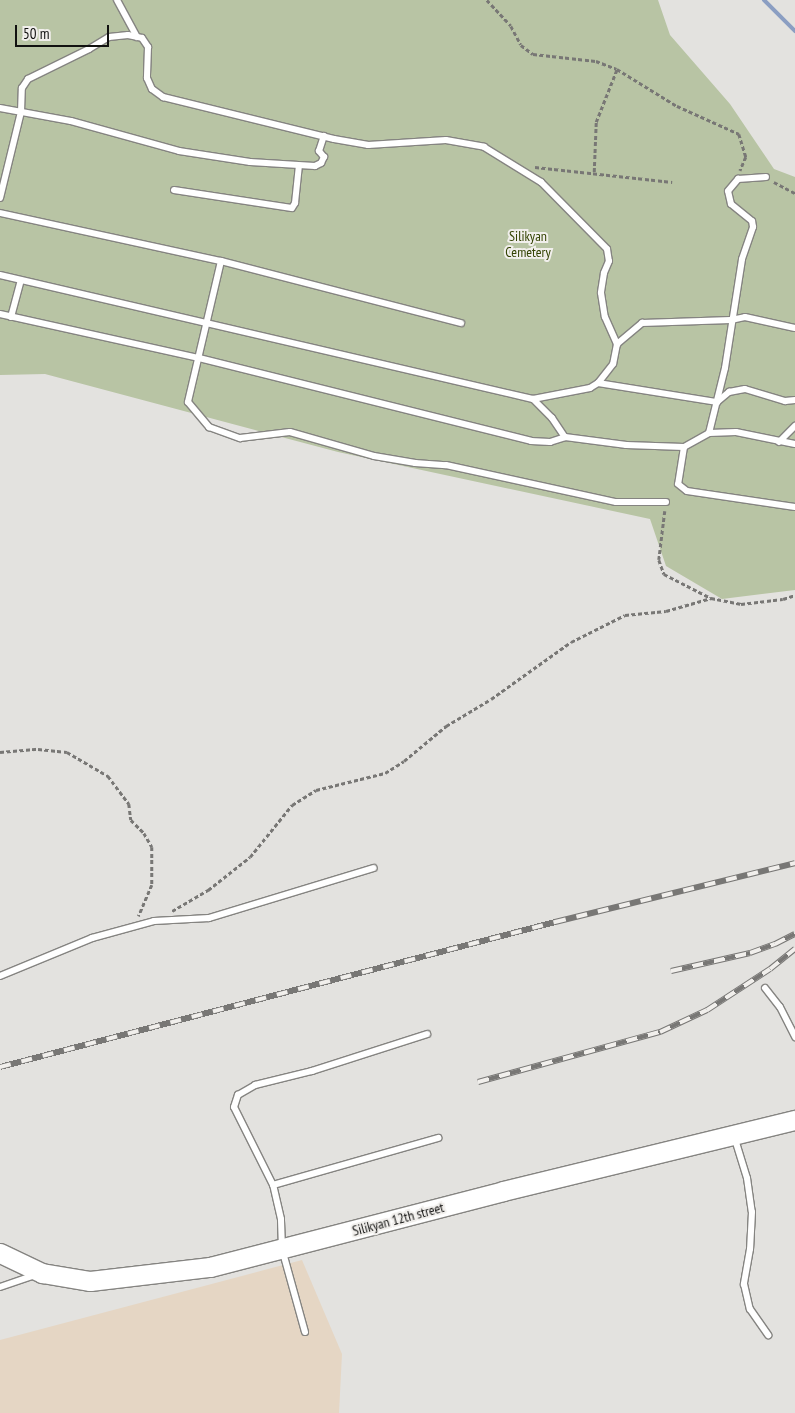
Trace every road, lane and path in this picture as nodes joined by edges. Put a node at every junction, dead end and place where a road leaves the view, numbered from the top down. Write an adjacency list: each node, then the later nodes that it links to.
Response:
1 (117, 0): 3 (lane)
2 (487, 0): 4 (path)
3 (137, 37): 6 (lane); 7 (lane)
4 (617, 69): 10 (path); 12 (path)
5 (0, 108): 6 (lane)
6 (21, 112): 9 (lane); 16 (lane)
7 (324, 136): 8 (lane); 9 (lane)
8 (513, 165): 10 (path); 27 (lane)
9 (299, 167): 14 (lane)
10 (594, 172): 13 (path)
11 (766, 177): 12 (lane); 15 (path)
12 (738, 179): 23 (lane)
13 (672, 182)
14 (174, 190)
15 (795, 193)
16 (0, 198)
17 (0, 213): 18 (lane)
18 (221, 261): 24 (lane); 25 (lane)
19 (0, 275): 20 (lane)
20 (21, 280): 22 (lane); 24 (lane)
21 (0, 314): 22 (lane)
22 (12, 317): 28 (lane)
23 (731, 320): 26 (lane); 27 (lane); 32 (lane)
24 (207, 322): 28 (lane); 30 (lane)
25 (461, 323)
26 (795, 328)
27 (617, 344): 29 (lane)
28 (199, 358): 35 (lane); 39 (lane)
29 (598, 383): 30 (lane); 32 (lane)
30 (533, 399): 35 (lane)
31 (795, 400): 32 (lane)
32 (717, 402): 34 (lane)
33 (795, 426): 36 (lane)
34 (709, 433): 36 (lane); 38 (lane)
35 (565, 437): 38 (lane)
36 (778, 442): 37 (lane)
37 (795, 444)
38 (684, 447): 40 (lane)
39 (666, 502): 42 (path)
40 (795, 506)
41 (795, 595): 42 (path)
42 (711, 598): 45 (path)
43 (0, 752): 46 (path)
44 (374, 868): 45 (lane)
45 (154, 921): 46 (lane)
46 (135, 926): 47 (lane)
47 (0, 976)
48 (764, 988): 50 (lane)
49 (427, 1034): 54 (lane)
50 (795, 1037)
51 (795, 1120): 52 (main road, Silikyan 12th street)
52 (734, 1135): 55 (main road, Silikyan 12th street); 60 (lane)
53 (438, 1138): 54 (lane)
54 (273, 1184): 55 (lane)
55 (282, 1249): 57 (main road, Silikyan 12th street); 59 (lane)
56 (0, 1253): 57 (main road, Silikyan 12th street)
57 (42, 1273): 58 (lane)
58 (0, 1287)
59 (305, 1332)
60 (768, 1335)

